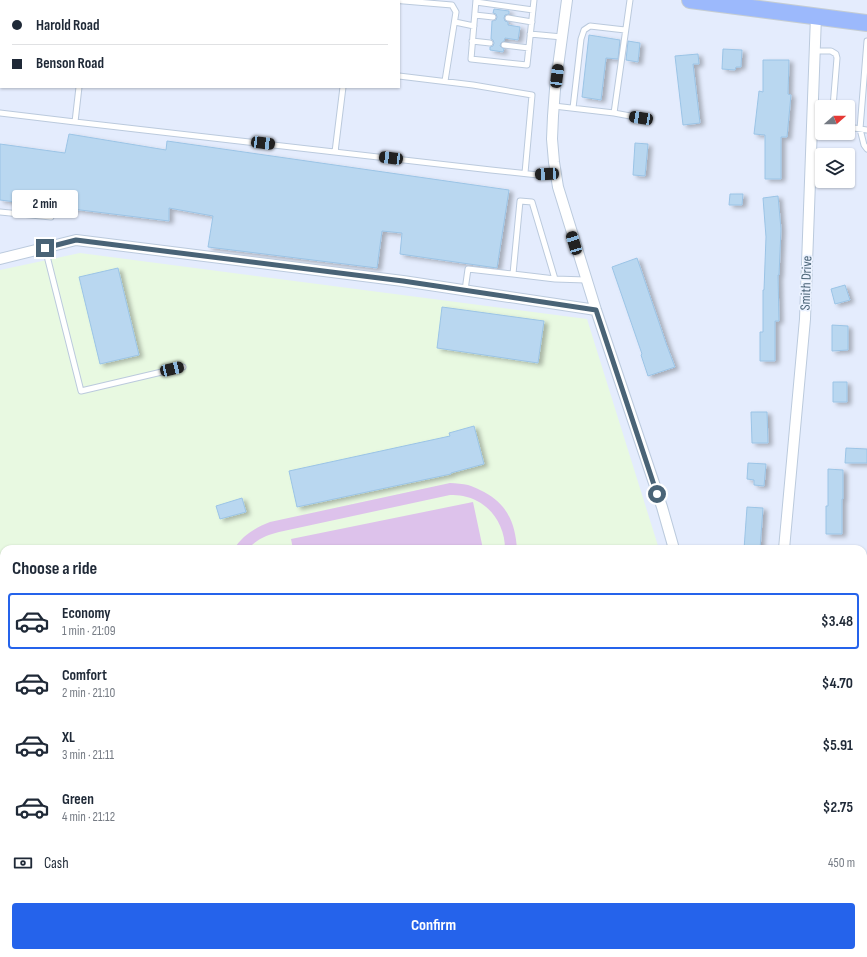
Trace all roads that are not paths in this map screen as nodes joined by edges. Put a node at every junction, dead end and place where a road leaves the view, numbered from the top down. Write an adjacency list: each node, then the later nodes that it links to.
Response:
1 (534, 0): 7 (lane)
2 (567, 0): 18 (street)
3 (630, 0): 16 (lane)
4 (690, 0): 9 (main road)
5 (400, 1): 12 (lane)
6 (476, 1): 7 (lane); 8 (lane)
7 (533, 10): 13 (lane)
8 (475, 15): 10 (lane); 15 (lane)
9 (816, 16): 14 (main road); 24 (street, Smith Drive)
10 (493, 17)
11 (508, 18): 13 (lane)
12 (455, 22): 15 (lane); 26 (lane)
13 (532, 22): 17 (lane)
14 (867, 23)
15 (474, 26): 19 (lane)
16 (625, 30): 32 (lane); 34 (lane)
17 (530, 34): 18 (lane); 23 (lane)
18 (562, 37): 31 (street)
19 (472, 41): 21 (lane); 23 (lane)
20 (867, 41): 38 (lane)
21 (490, 43)
22 (504, 45): 23 (lane)
23 (529, 48)
24 (815, 51): 29 (street, Smith Drive); 30 (lane)
25 (400, 76): 26 (lane)
26 (445, 81): 43 (lane)
27 (79, 88): 36 (lane)
28 (342, 88): 42 (lane)
29 (816, 100)
30 (834, 100)
31 (554, 106): 32 (lane); 44 (street)
32 (573, 108): 34 (lane)
33 (0, 113): 36 (lane)
34 (614, 114): 35 (lane)
35 (641, 118)
36 (75, 122): 42 (lane)
37 (855, 128): 38 (lane)
38 (860, 129): 39 (lane); 41 (lane)
39 (867, 130)
40 (816, 140): 56 (street, Smith Drive)
41 (867, 150)
42 (335, 152): 43 (lane)
43 (525, 173): 44 (lane)
44 (556, 174): 51 (street)
45 (0, 212): 46 (lane)
46 (51, 217)
47 (45, 248): 48 (street); 52 (street); 54 (lane)
48 (0, 259)
49 (513, 274): 50 (lane); 50 (lane); 52 (lane)
50 (555, 279): 51 (lane)
51 (586, 280): 53 (street)
52 (465, 290): 53 (street)
53 (596, 310): 55 (street)
54 (182, 367)
55 (673, 545)
56 (784, 545)

